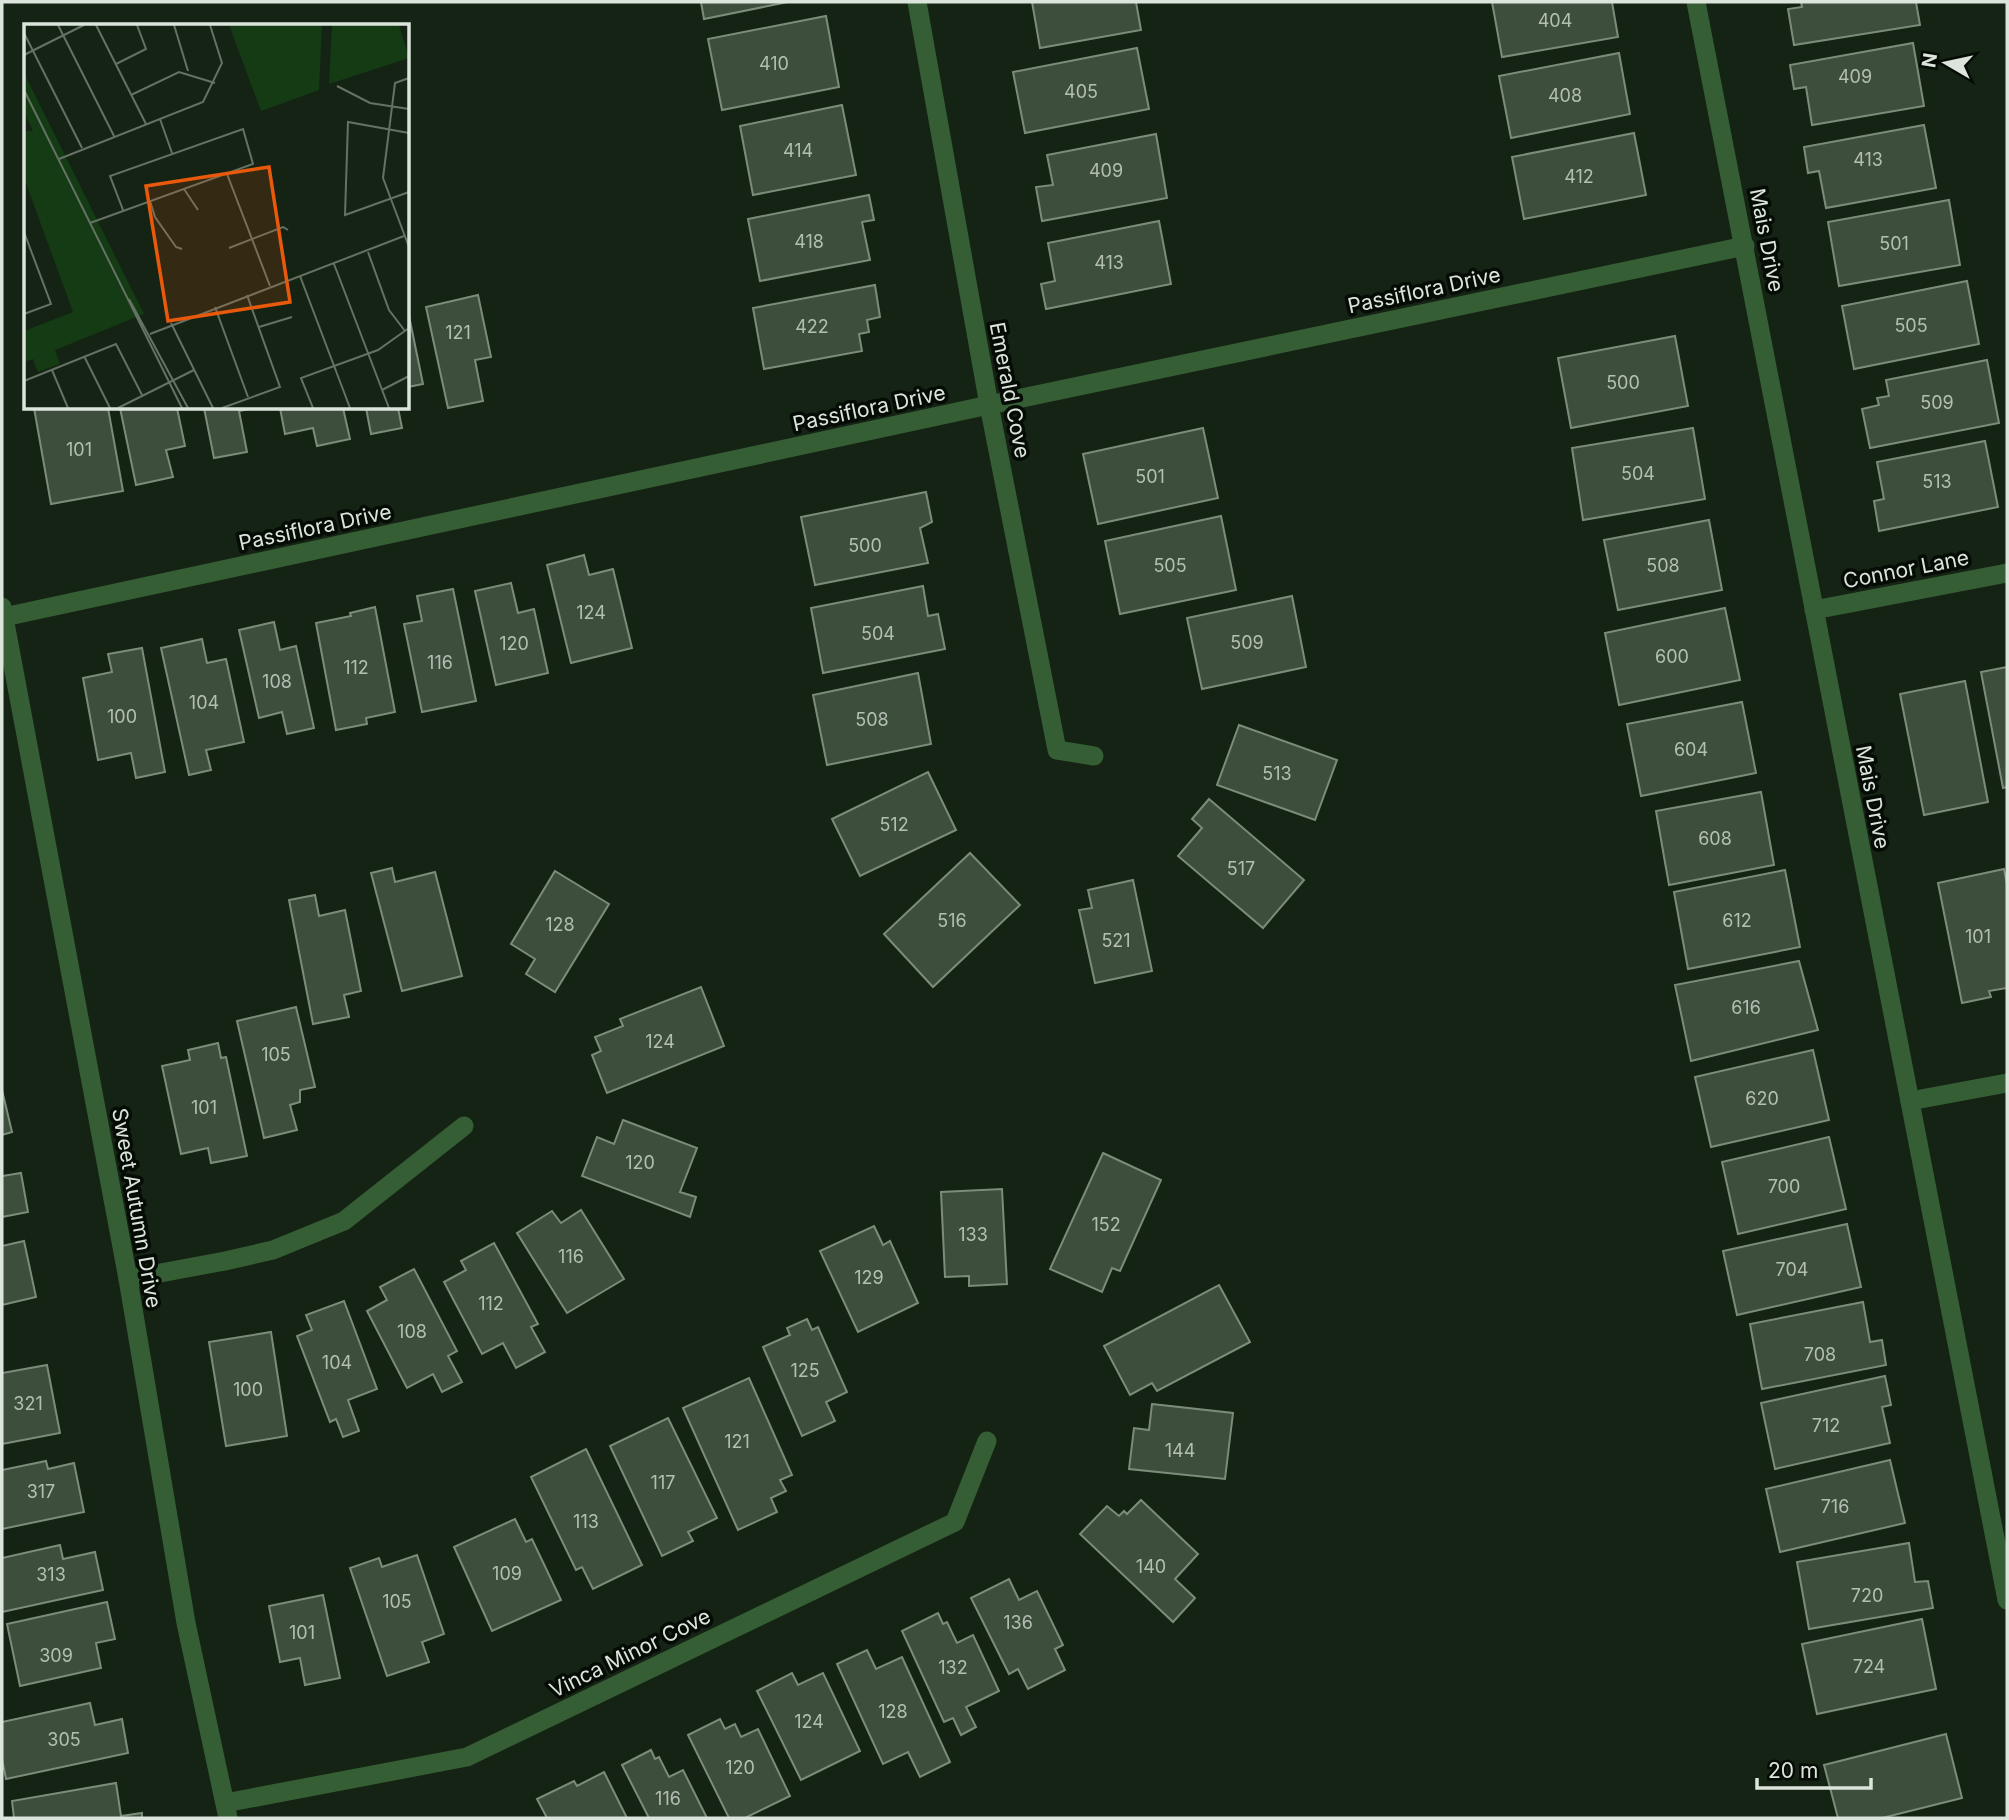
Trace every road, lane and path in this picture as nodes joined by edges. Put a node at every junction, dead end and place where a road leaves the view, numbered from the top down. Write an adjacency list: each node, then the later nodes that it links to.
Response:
1 (917, 2): 4 (street, Emerald Cove)
2 (1696, 2): 3 (street, Mais Drive)
3 (1745, 246): 4 (street, Passiflora Drive); 6 (street, Mais Drive)
4 (989, 405): 7 (street, Passiflora Drive); 8 (street, Emerald Cove)
5 (2007, 573): 6 (street, Connor Lane)
6 (1814, 610): 10 (street, Mais Drive)
7 (3, 612): 12 (street, Sweet Autumn Drive)
8 (1094, 756)
9 (2007, 1083): 10 (street)
10 (1910, 1101): 14 (street, Mais Drive)
11 (464, 1126): 12 (street)
12 (128, 1279): 15 (street, Sweet Autumn Drive)
13 (987, 1441): 15 (street, Vinca Minor Cove)
14 (2007, 1600)
15 (227, 1811)

